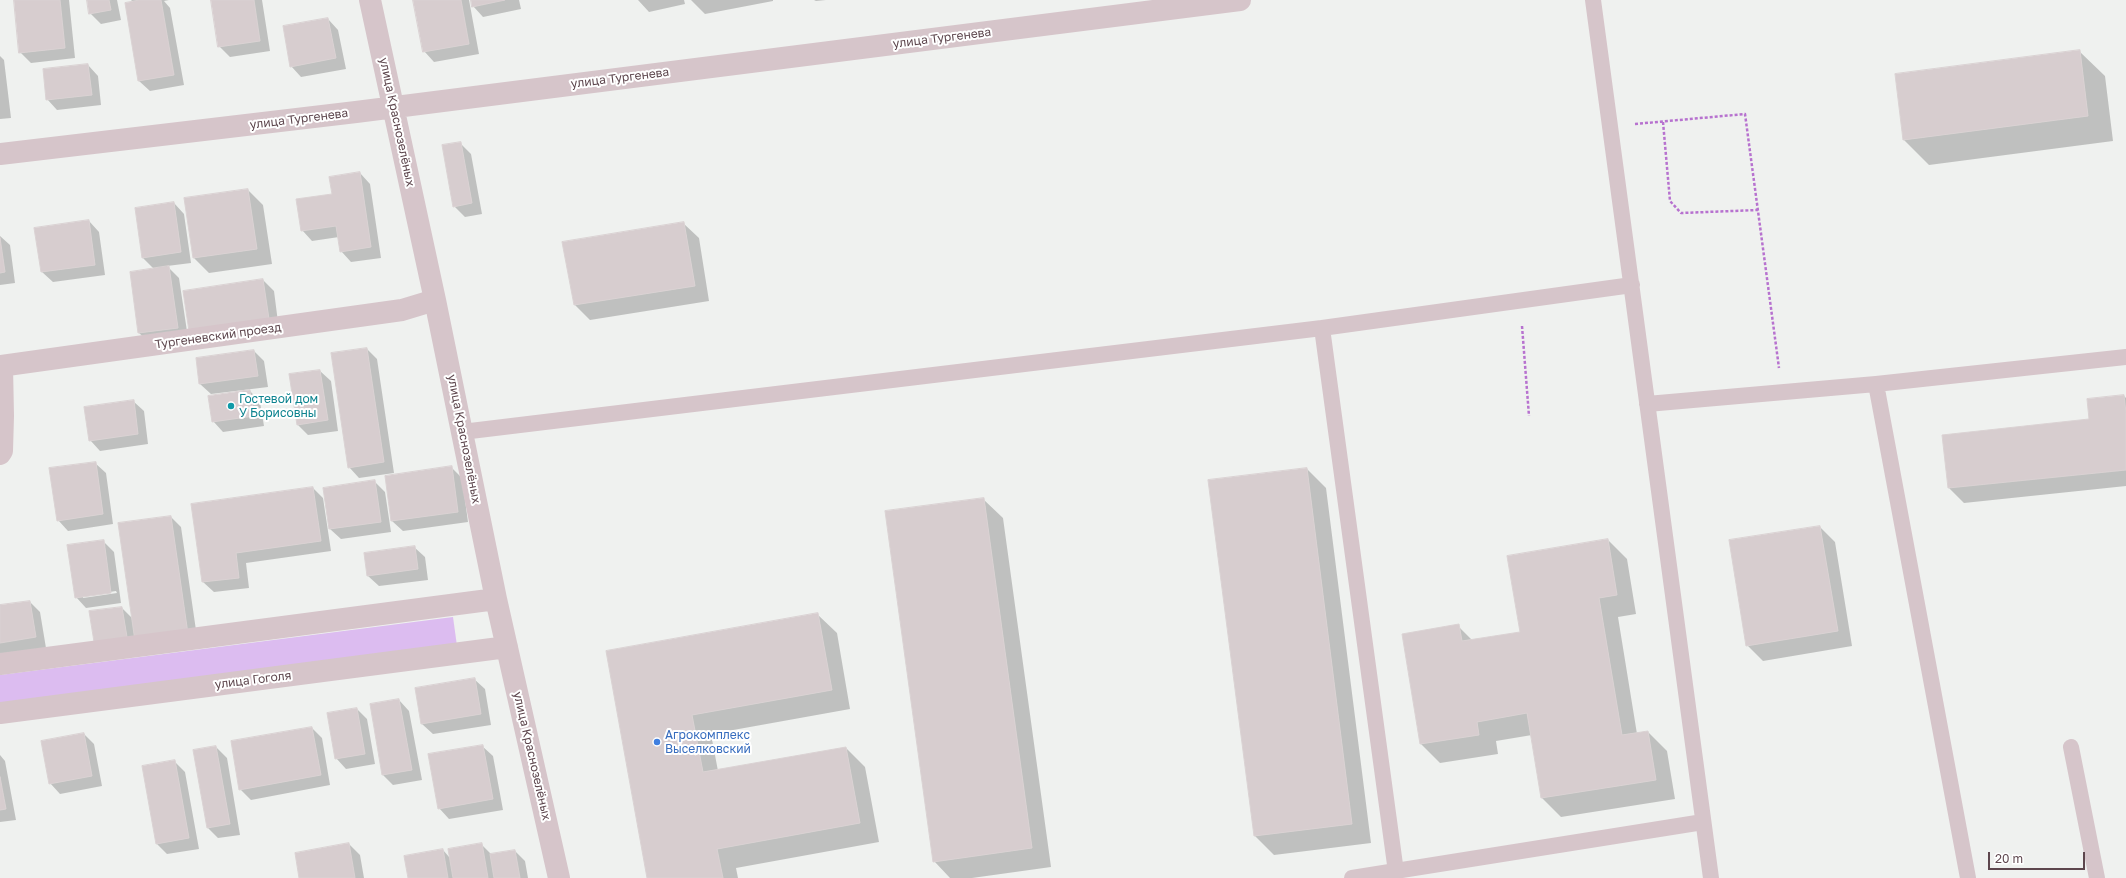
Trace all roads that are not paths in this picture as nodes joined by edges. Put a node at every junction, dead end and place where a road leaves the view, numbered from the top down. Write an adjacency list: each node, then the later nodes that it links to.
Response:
1 (370, 0): 5 (street, улица Краснозелёных)
2 (1240, 0): 4 (street, улица Тургенева)
3 (1593, 0): 7 (lane)
4 (1161, 5): 5 (street, улица Тургенева)
5 (394, 107): 6 (street, улица Тургенева); 8 (street, улица Краснозелёных)
6 (0, 154)
7 (1632, 285): 9 (lane); 13 (lane)
8 (435, 300): 11 (street, Тургеневский проезд); 14 (street, улица Краснозелёных)
9 (1322, 328): 14 (lane); 22 (lane)
10 (2126, 357): 12 (lane)
11 (1, 366): 15 (street)
12 (1876, 384): 13 (lane); 26 (lane)
13 (1647, 404): 21 (lane)
14 (462, 432): 16 (street, улица Краснозелёных)
15 (0, 454)
16 (496, 599): 17 (street, улица Краснозелёных); 18 (street)
17 (507, 647): 19 (street, улица Гоголя); 23 (street, улица Краснозелёных)
18 (0, 664)
19 (0, 713)
20 (2071, 747): 27 (lane)
21 (1703, 822): 22 (lane); 25 (lane)
22 (1396, 872): 24 (lane)
23 (559, 878)
24 (1352, 878)
25 (1711, 878)
26 (1968, 878)
27 (2097, 878)

